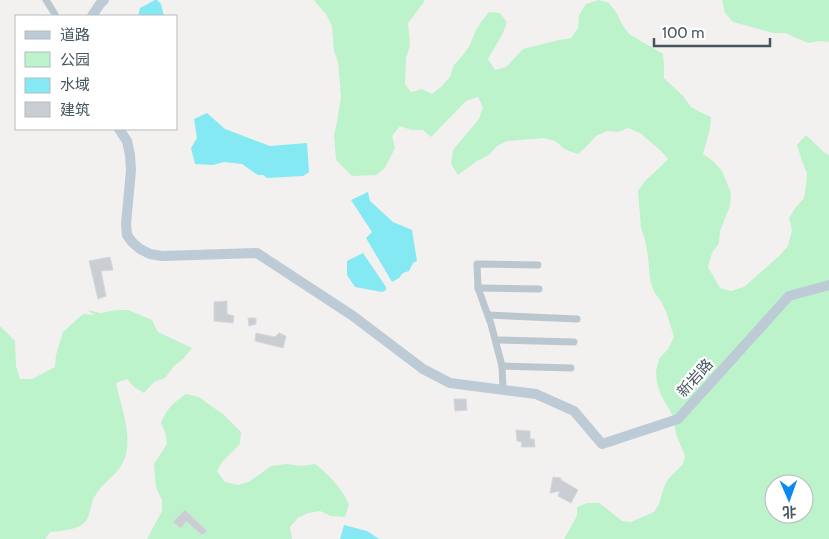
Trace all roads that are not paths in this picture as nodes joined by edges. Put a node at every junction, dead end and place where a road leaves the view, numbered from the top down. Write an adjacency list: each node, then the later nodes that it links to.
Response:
1 (46, 0): 3 (street)
2 (104, 0): 4 (street)
3 (55, 15)
4 (93, 15)
5 (121, 130): 16 (street)
6 (538, 265): 8 (street)
7 (829, 284): 16 (street, 新岩路)
8 (478, 288): 9 (street); 10 (street)
9 (539, 289)
10 (488, 315): 11 (street); 12 (street)
11 (576, 319)
12 (496, 340): 13 (street); 14 (street)
13 (574, 342)
14 (502, 366): 15 (street); 16 (street)
15 (571, 368)
16 (503, 389)

